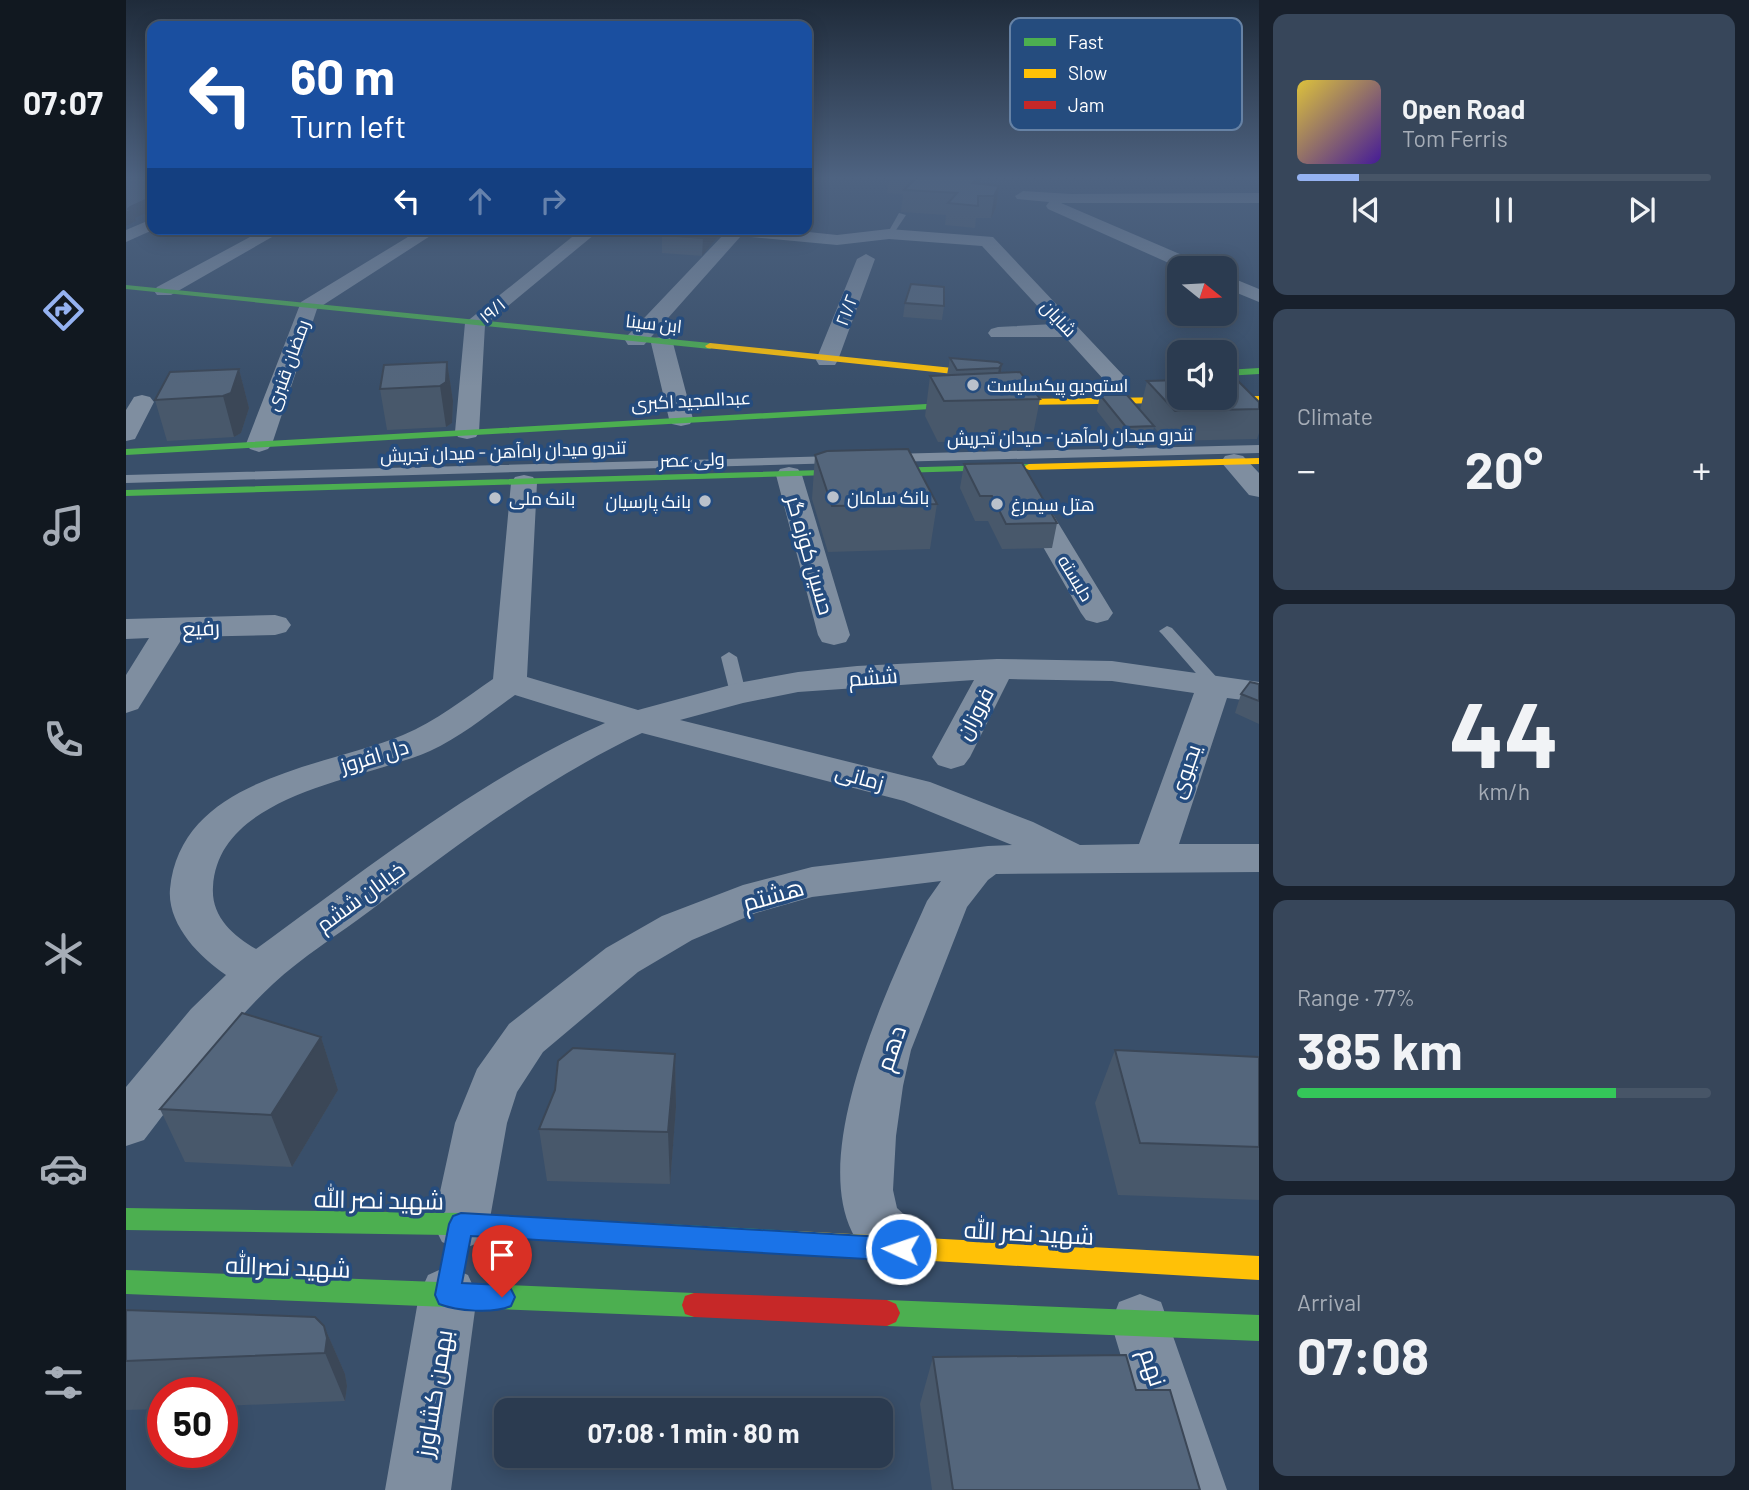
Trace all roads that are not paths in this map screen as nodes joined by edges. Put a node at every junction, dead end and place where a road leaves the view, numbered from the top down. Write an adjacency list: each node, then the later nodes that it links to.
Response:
1 (246, 247): 11 (street)
2 (405, 247): 13 (street, رمضان قنبری)
3 (571, 247): 14 (street, ۱۹/۱)
4 (728, 247): 17 (street)
5 (1000, 247): 15 (street, شایان)
6 (1153, 247): 7 (street)
7 (1172, 256)
8 (866, 259): 19 (street, ۲۱/۲)
9 (1237, 286): 12 (street)
10 (126, 288): 11 (street, ابن سینا)
11 (164, 291): 13 (street, ابن سینا)
12 (1259, 296)
13 (308, 306): 14 (street, ابن سینا); 30 (street, رمضان قنبری)
14 (475, 323): 17 (street, ابن سینا); 28 (street, ۱۹/۱)
15 (1071, 330): 16 (street); 24 (street, شایان)
16 (998, 333)
17 (636, 340): 18 (street, ابن سینا)
18 (662, 343): 19 (street, ابن سینا); 27 (street)
19 (827, 360): 22 (street, ابن سینا)
20 (1259, 371): 21 (street)
21 (1237, 372)
22 (1012, 376)
23 (1088, 376): 24 (street)
24 (1120, 376)
25 (1259, 399): 27 (street, عبدالمجید اکبری)
26 (142, 402): 29 (street)
27 (681, 419): 28 (street, عبدالمجید اکبری)
28 (467, 432): 30 (street, عبدالمجید اکبری)
29 (126, 434)
30 (259, 444): 32 (street, عبدالمجید اکبری)
31 (1259, 449): 36 (lane, تندرو میدان راه‌آهن - میدان تجریش)
32 (126, 452)
33 (1246, 462): 34 (street, ولی عصر); 38 (street)
34 (1012, 470): 35 (street, ولی عصر); 40 (street, دلبسته)
35 (789, 475): 37 (street, ولی عصر); 45 (street, حسین کوزه گر)
36 (126, 479)
37 (524, 483): 39 (street, ولی عصر); 48 (street)
38 (1259, 489)
39 (126, 493)
40 (1097, 613)
41 (275, 625): 42 (street, رفیع)
42 (172, 628): 43 (street, رفیع); 52 (street)
43 (126, 629)
44 (1167, 631): 49 (lane)
45 (834, 635)
46 (729, 657): 51 (lane)
47 (998, 669): 49 (street, ششم); 51 (street, ششم); 54 (street, فروزان)
48 (510, 683): 53 (street, زمانی); 59 (street, دل افروز)
49 (1214, 684): 50 (street, ششم); 57 (street, یحیوی)
50 (1259, 692)
51 (738, 693): 53 (street, ششم)
52 (126, 702)
53 (638, 721): 56 (street, زمانی); 59 (street, خیابان ششم)
54 (951, 757)
55 (1259, 858): 57 (street, هشتم)
56 (1072, 859): 57 (street, هشتم); 58 (street, هشتم)
57 (1154, 859)
58 (988, 860): 62 (street, هشتم); 63 (street, دهم)
59 (258, 971): 60 (street, خیابان ششم)
60 (126, 1124)
61 (126, 1219): 62 (street, شهید نصر الله)
62 (461, 1224): 63 (street, شهید نصر الله); 66 (street)
63 (901, 1249): 64 (street, شهید نصر الله)
64 (1259, 1268)
65 (126, 1282): 66 (street, شهید نصرالله)
66 (448, 1295): 67 (street); 69 (street, بهمن کشاورز)
67 (1140, 1324): 68 (street); 70 (street, نهم)
68 (1259, 1328)
69 (418, 1490)
70 (1194, 1490)

